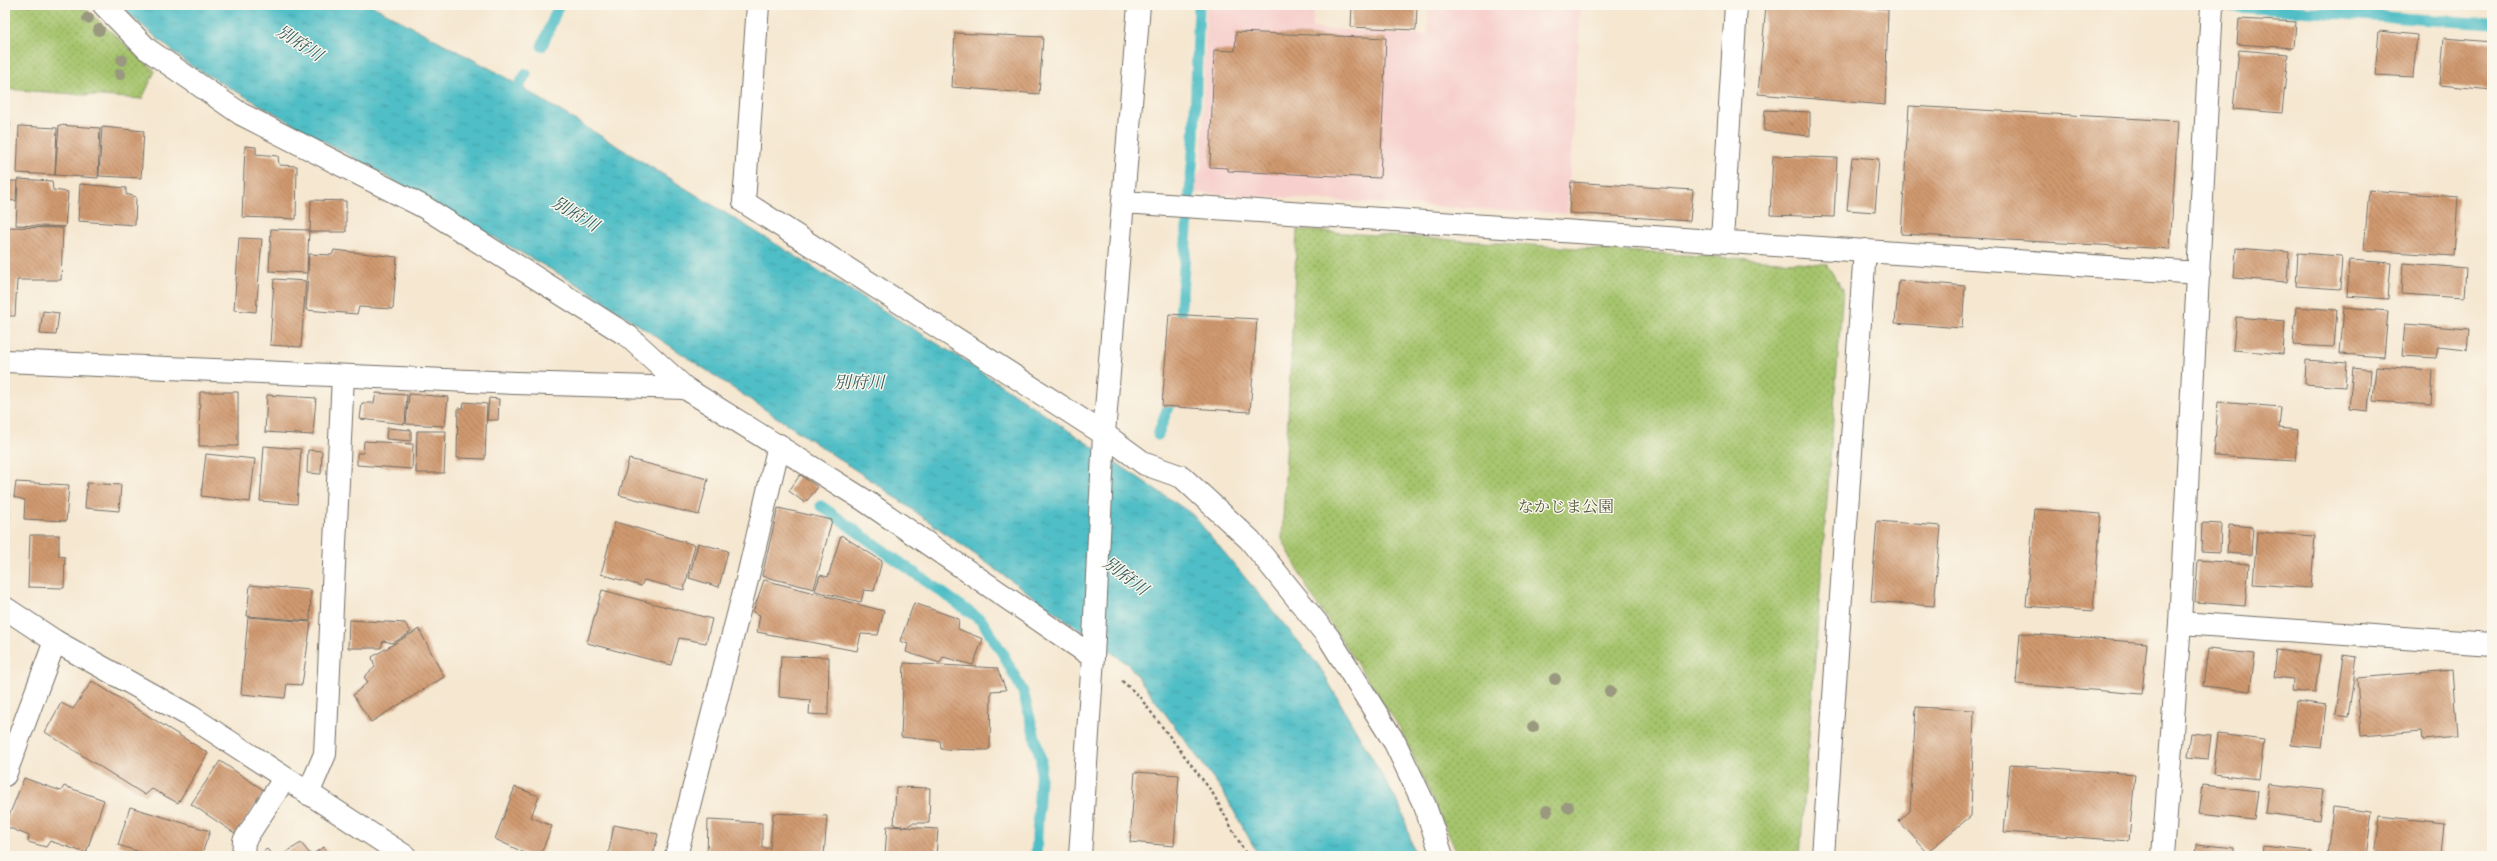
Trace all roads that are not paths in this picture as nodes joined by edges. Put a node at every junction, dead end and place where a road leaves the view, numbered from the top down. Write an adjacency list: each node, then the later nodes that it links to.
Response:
1 (104, 5): 12 (street)
2 (758, 5): 13 (street)
3 (1139, 5): 6 (street)
4 (1736, 5): 7 (street)
5 (2211, 14): 9 (street)
6 (1123, 202): 7 (street); 13 (street)
7 (1722, 240): 8 (street)
8 (1865, 250): 9 (street); 28 (street)
9 (2199, 273): 16 (street)
10 (5, 361): 11 (street)
11 (343, 376): 12 (street); 22 (street)
12 (685, 388): 14 (street)
13 (1104, 434): 19 (street); 27 (street)
14 (779, 445): 19 (street); 25 (street)
15 (5, 608): 17 (street)
16 (2180, 623): 18 (street); 29 (street)
17 (55, 641): 20 (street); 21 (street)
18 (2492, 644)
19 (1093, 658): 26 (street)
20 (5, 776)
21 (284, 779): 22 (street); 23 (street)
22 (308, 794): 24 (street)
23 (243, 856)
24 (405, 856)
25 (676, 856)
26 (1080, 856)
27 (1442, 856)
28 (1823, 856)
29 (2163, 856)

